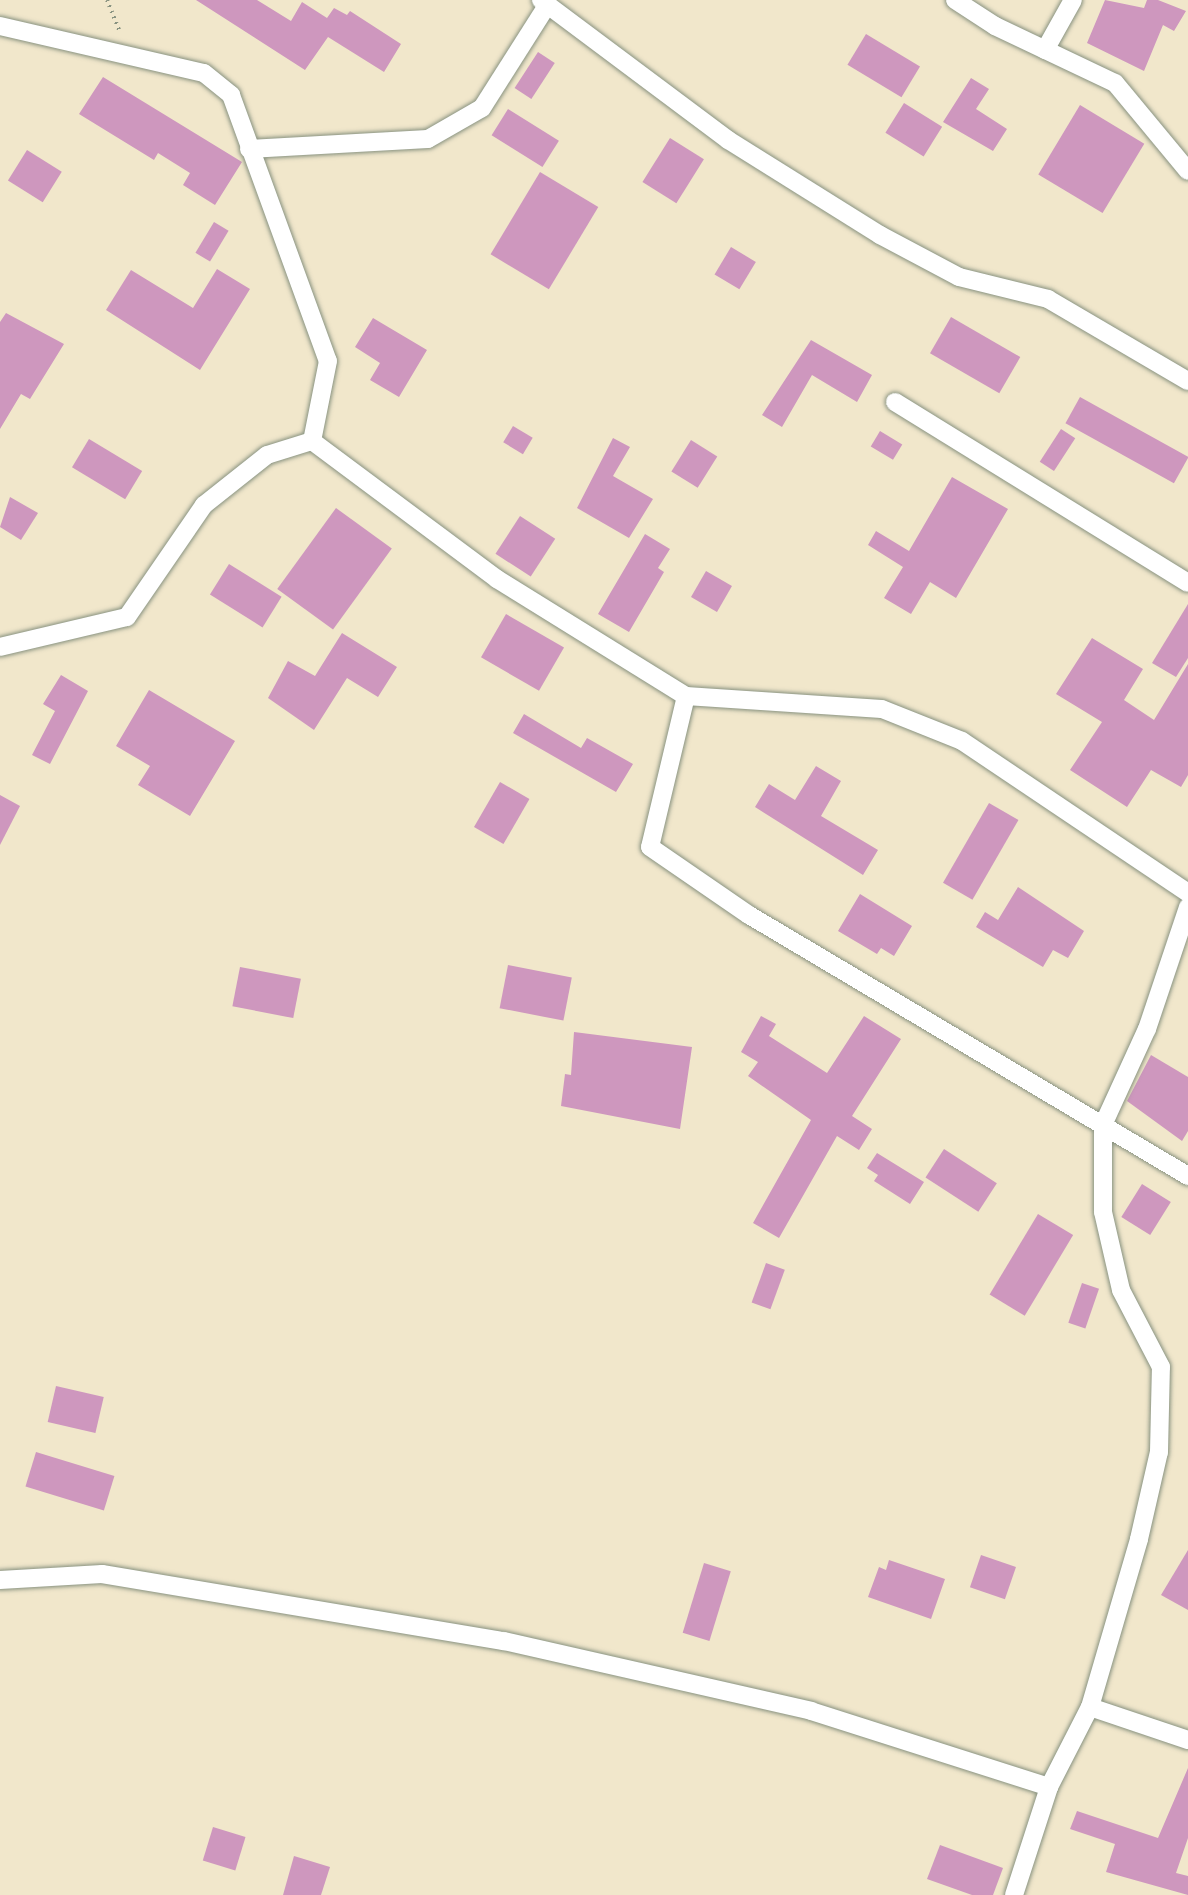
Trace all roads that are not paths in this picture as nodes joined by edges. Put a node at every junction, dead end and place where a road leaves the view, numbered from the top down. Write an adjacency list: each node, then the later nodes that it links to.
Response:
1 (955, 0): 5 (street)
2 (1073, 0): 5 (street)
3 (544, 2): 6 (street); 8 (street)
4 (0, 26): 6 (street)
5 (1046, 50): 7 (street)
6 (249, 148): 10 (street)
7 (1188, 171)
8 (1188, 381)
9 (896, 402): 11 (street)
10 (312, 441): 12 (street); 13 (street)
11 (1188, 583)
12 (0, 647)
13 (686, 696): 14 (street); 16 (street)
14 (1188, 893)
15 (1188, 907): 16 (street)
16 (1103, 1125): 17 (street); 19 (street)
17 (1188, 1176)
18 (0, 1580): 21 (street)
19 (1090, 1707): 20 (street); 21 (street)
20 (1188, 1740)
21 (1049, 1787): 22 (street)
22 (1014, 1895)

